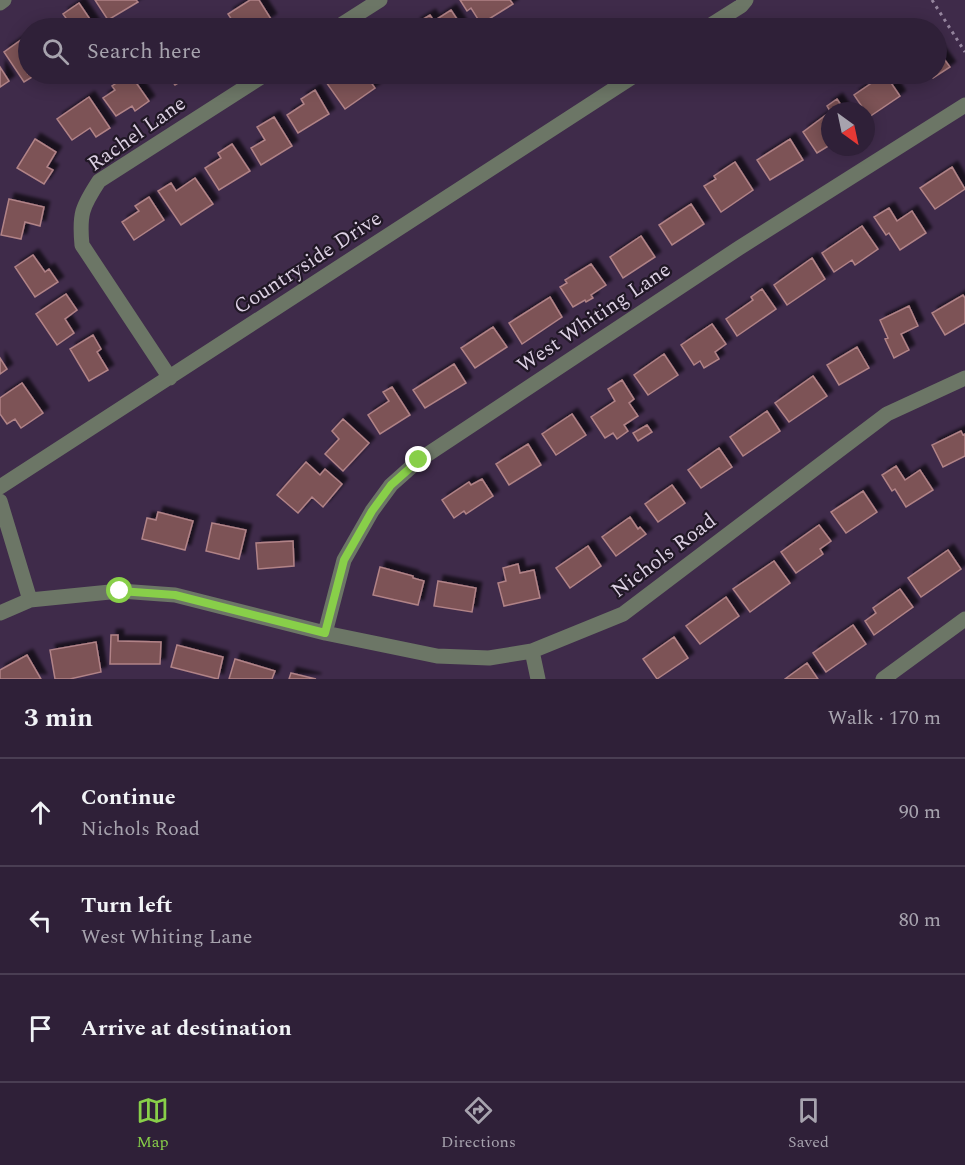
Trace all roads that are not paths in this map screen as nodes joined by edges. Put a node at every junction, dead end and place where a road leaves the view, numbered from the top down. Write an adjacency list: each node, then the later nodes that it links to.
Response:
1 (4, 0): 4 (street)
2 (380, 0): 5 (street)
3 (746, 0): 6 (street)
4 (0, 3)
5 (352, 18)
6 (722, 18)
7 (250, 84): 10 (street, Rachel Lane)
8 (622, 84): 10 (street, Countryside Drive)
9 (965, 105): 17 (street, West Whiting Lane)
10 (170, 378): 12 (street, Countryside Drive)
11 (965, 378): 18 (street, Nichols Road)
12 (0, 487)
13 (0, 501): 14 (street)
14 (30, 600): 15 (street, Nichols Road); 17 (street, Nichols Road)
15 (0, 613)
16 (965, 619): 20 (street)
17 (325, 633): 18 (street, Nichols Road)
18 (532, 651): 19 (street)
19 (538, 679)
20 (884, 679)

